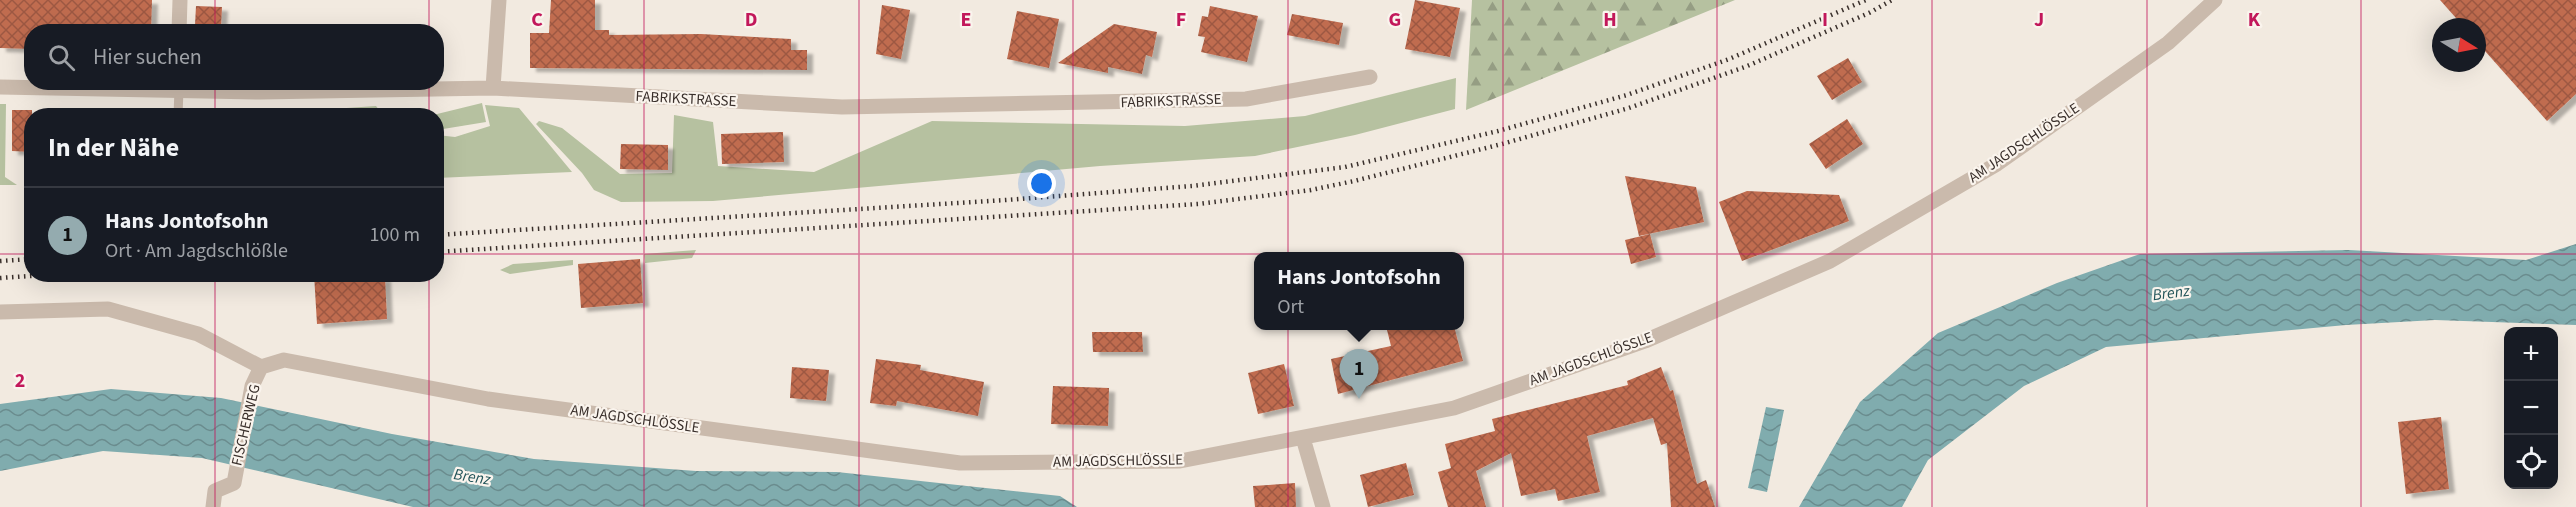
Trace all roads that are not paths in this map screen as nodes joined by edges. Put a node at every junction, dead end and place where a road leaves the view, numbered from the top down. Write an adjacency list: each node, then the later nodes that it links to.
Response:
1 (180, 0): 4 (street)
2 (499, 0): 8 (street)
3 (2215, 0): 16 (street, AM JAGDSCHLÖSSLE)
4 (179, 24)
5 (1370, 78): 8 (street, FABRIKSTRASSE)
6 (0, 87): 7 (street, FABRIKSTRASSE)
7 (24, 87)
8 (493, 88): 9 (street, FABRIKSTRASSE)
9 (444, 89)
10 (179, 90): 13 (lane)
11 (233, 90): 12 (street, FABRIKSTRASSE)
12 (376, 90)
13 (178, 108)
14 (0, 312): 15 (street)
15 (261, 367): 16 (street, AM JAGDSCHLÖSSLE); 17 (street, FISCHERWEG)
16 (1304, 438): 18 (street)
17 (213, 507)
18 (1323, 507)

